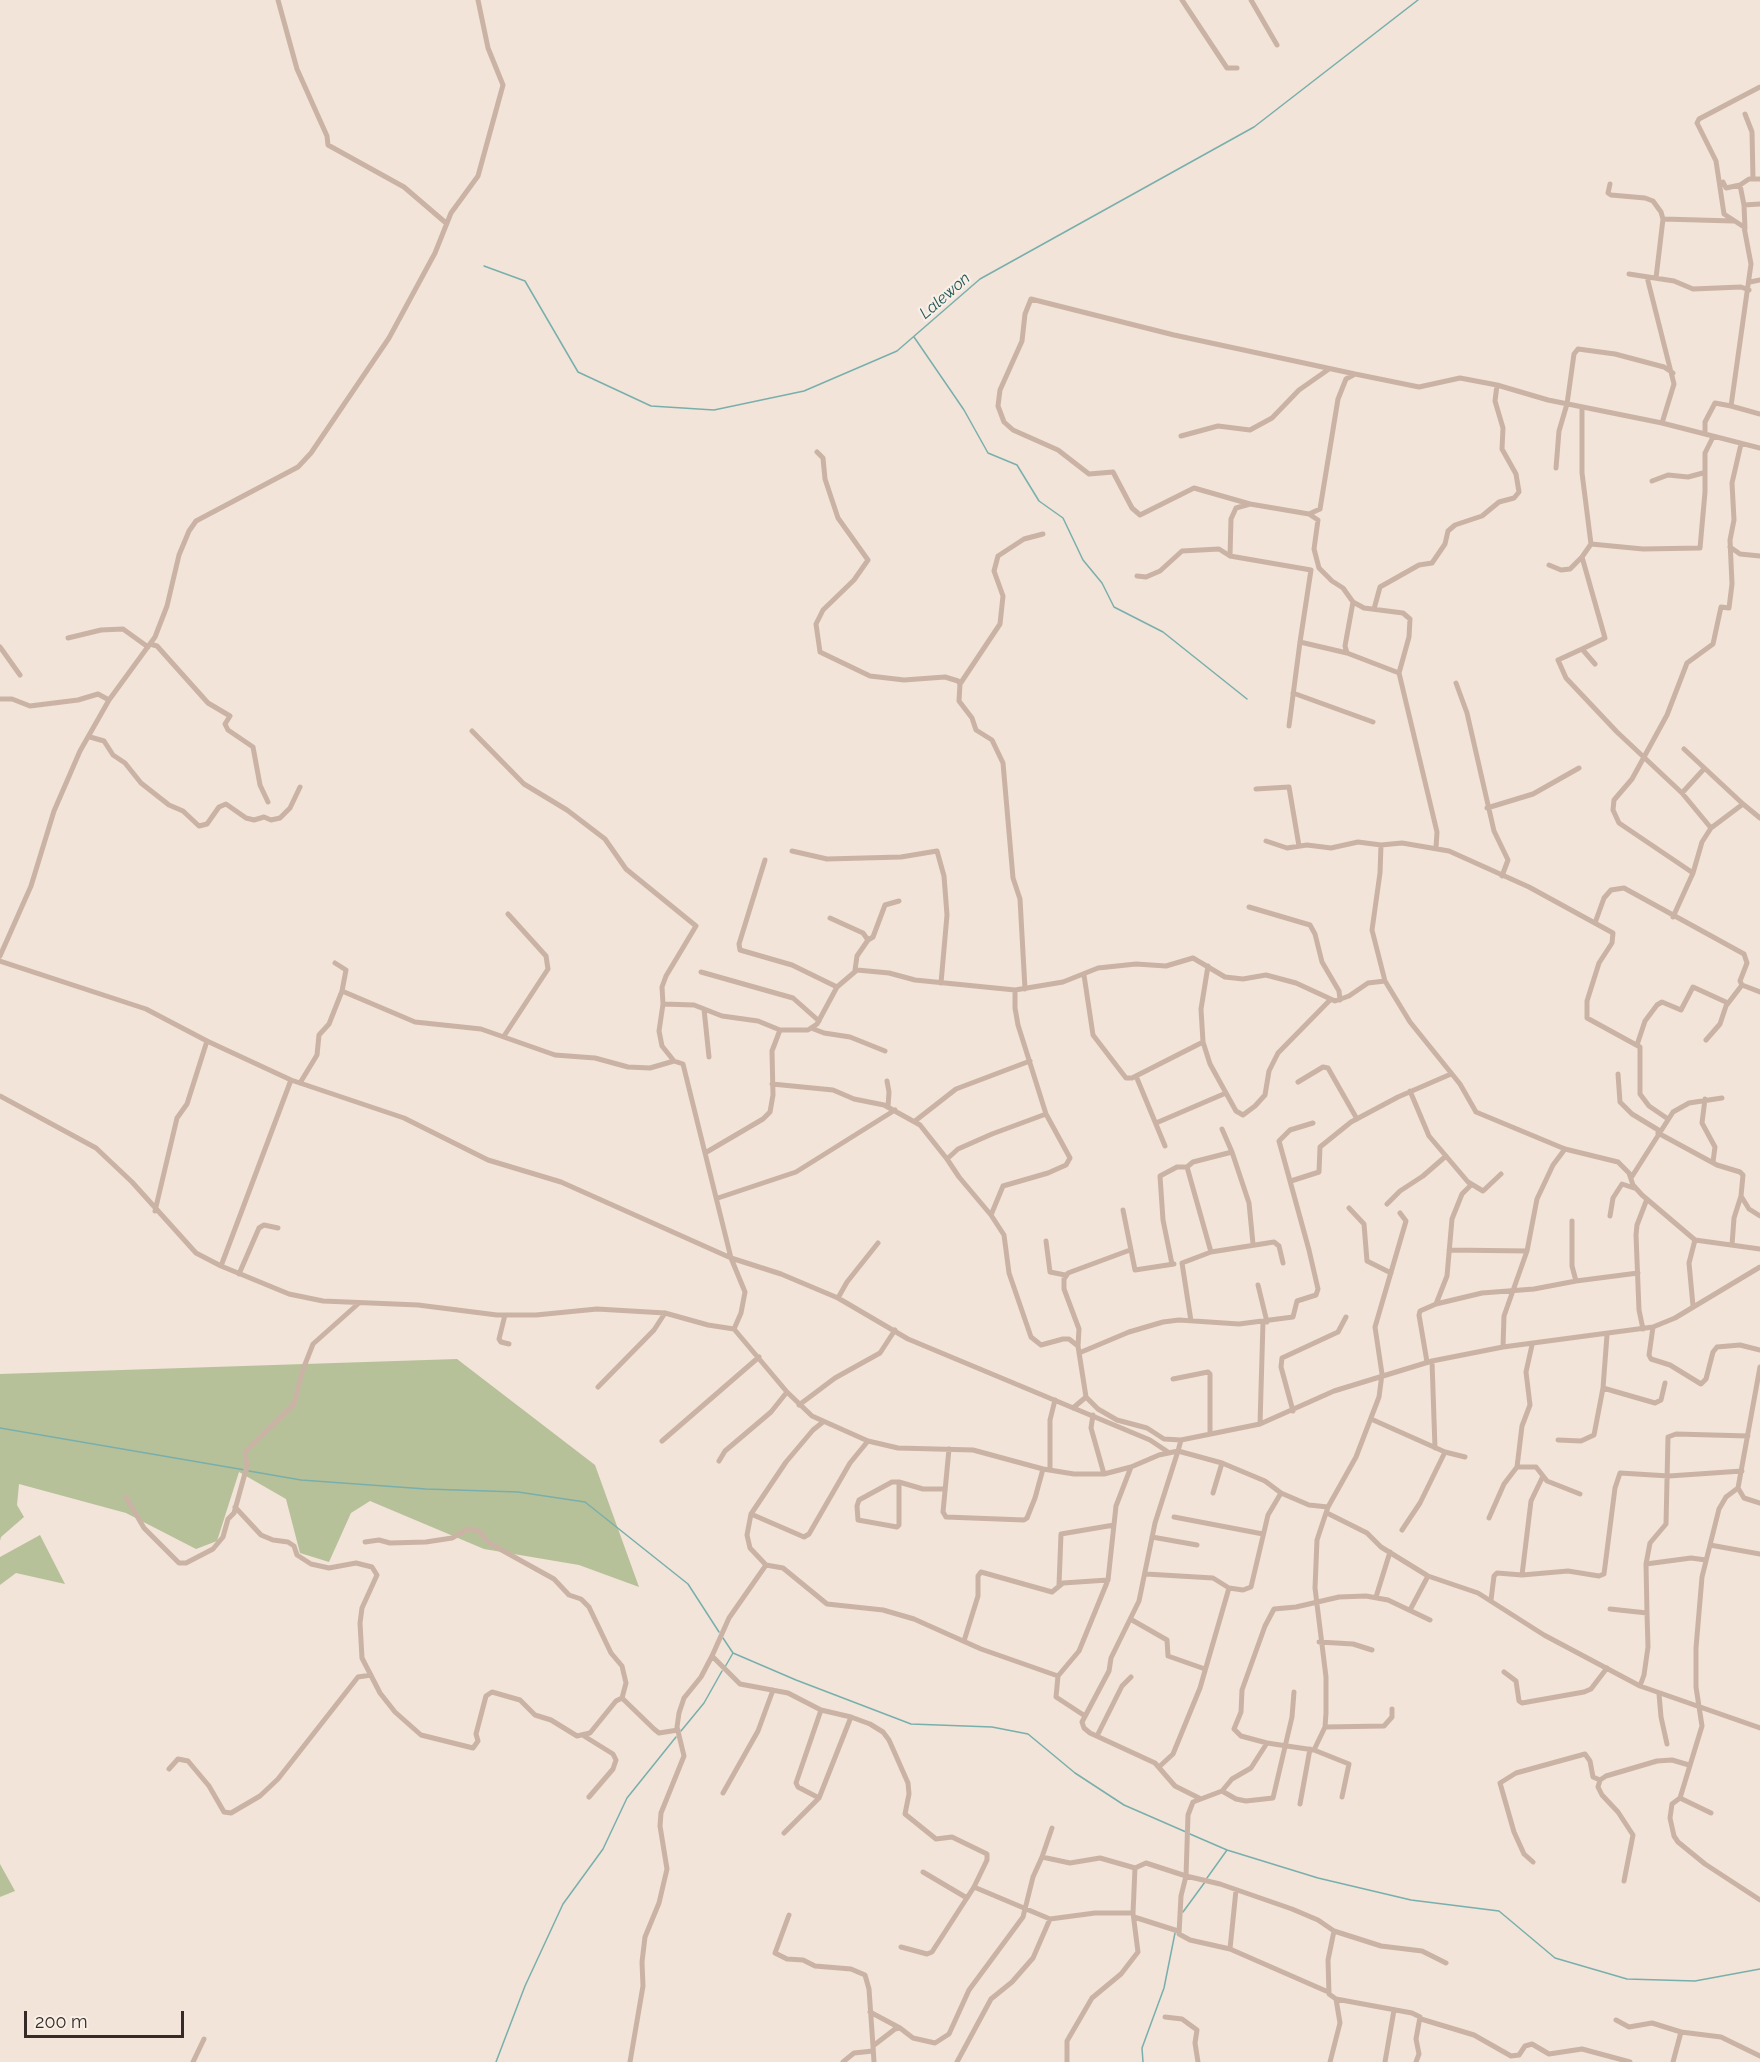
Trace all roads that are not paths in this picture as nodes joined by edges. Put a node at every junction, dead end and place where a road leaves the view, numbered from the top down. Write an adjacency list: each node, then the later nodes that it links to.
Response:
1 (278, 0): 18 (street)
2 (478, 0): 18 (street)
3 (1182, 0): 6 (street)
4 (1251, 0): 5 (street)
5 (1277, 45)
6 (1237, 68)
7 (1760, 87): 9 (street)
8 (1745, 114): 11 (street)
9 (1720, 177): 13 (street); 17 (street)
10 (1760, 178): 11 (street)
11 (1753, 179): 13 (street)
12 (1610, 184): 16 (street)
13 (1740, 185): 15 (street)
14 (1760, 204): 15 (street)
15 (1744, 206): 19 (street)
16 (1663, 219): 17 (street); 22 (street)
17 (1739, 222): 19 (street)
18 (446, 223): 60 (street)
19 (1745, 229): 24 (street)
20 (1629, 274): 21 (street)
21 (1647, 277): 22 (street); 27 (street)
22 (1656, 278): 25 (street)
23 (1760, 280): 24 (street)
24 (1750, 282): 25 (street)
25 (1749, 290): 31 (street)
26 (1329, 369): 28 (street); 36 (street); 44 (street)
27 (1672, 373): 30 (street); 34 (street)
28 (1355, 374): 29 (street); 45 (street)
29 (1497, 385): 30 (street); 57 (street)
30 (1567, 404): 32 (street); 41 (street)
31 (1731, 406): 33 (street); 35 (street)
32 (1582, 407): 34 (street); 47 (street)
33 (1760, 414)
34 (1662, 423): 35 (street)
35 (1705, 434): 37 (street)
36 (1181, 436)
37 (1713, 437): 38 (street); 42 (street)
38 (1741, 444): 39 (street); 48 (street)
39 (1760, 448)
40 (818, 452): 68 (street)
41 (1556, 468)
42 (1703, 473): 43 (street); 47 (street)
43 (1652, 481)
44 (1250, 504): 45 (street); 50 (street)
45 (1310, 514): 49 (street)
46 (1042, 534): 68 (street)
47 (1591, 544): 52 (street)
48 (1731, 547): 51 (street); 77 (street)
49 (1314, 549): 54 (street); 56 (street)
50 (1230, 556): 54 (street); 55 (street)
51 (1760, 556)
52 (1582, 557): 53 (street); 62 (street)
53 (1549, 565)
54 (1311, 570): 59 (street)
55 (1137, 576)
56 (1353, 602): 57 (street); 63 (street)
57 (1374, 609): 65 (street)
58 (68, 638): 60 (street)
59 (1300, 642): 63 (street); 69 (street)
60 (149, 646): 71 (street); 83 (street)
61 (0, 647): 66 (street)
62 (1582, 649): 64 (street); 77 (street)
63 (1347, 653): 65 (street)
64 (1595, 664)
65 (1399, 673): 91 (street)
66 (20, 675)
67 (1456, 683): 85 (street)
68 (960, 684): 114 (street)
69 (1293, 693): 72 (street); 73 (street)
70 (0, 699): 71 (street)
71 (109, 700): 75 (street)
72 (1373, 722)
73 (1289, 726)
74 (472, 731): 121 (street)
75 (90, 738): 80 (street); 103 (street)
76 (1684, 749): 79 (street)
77 (1644, 758): 82 (street); 94 (street)
78 (1579, 768): 85 (street)
79 (1703, 770): 82 (street); 84 (street)
80 (300, 787)
81 (1256, 789): 90 (street)
82 (1682, 793): 87 (street)
83 (268, 802)
84 (1743, 804): 86 (street); 87 (street)
85 (1487, 808): 95 (street)
86 (1760, 818)
87 (1711, 828): 94 (street)
88 (1266, 841): 90 (street)
89 (1381, 845): 90 (street); 91 (street); 110 (street)
90 (1299, 846)
91 (1436, 848): 95 (street)
92 (792, 851): 111 (street)
93 (765, 860): 113 (street)
94 (1693, 873): 99 (street)
95 (1502, 876): 101 (street)
96 (898, 901): 102 (street)
97 (1249, 907): 119 (street)
98 (508, 914): 126 (street)
99 (1674, 917): 101 (street); 112 (street)
100 (830, 918): 102 (street)
101 (1595, 923): 130 (street)
102 (868, 940): 107 (street)
103 (1, 954)
104 (0, 961): 128 (street)
105 (335, 963): 116 (street)
106 (1208, 966): 109 (street); 118 (street); 129 (street)
107 (855, 970): 111 (street); 113 (street)
108 (701, 972): 123 (street)
109 (1084, 975): 114 (street); 137 (street)
110 (1385, 981): 119 (street); 135 (street)
111 (941, 983): 115 (street)
112 (1742, 985): 117 (street); 120 (street)
113 (837, 987): 123 (street)
114 (1025, 989): 115 (street)
115 (1015, 990): 134 (street)
116 (342, 991): 126 (street); 141 (street)
117 (1760, 992)
118 (1330, 1000): 119 (street); 144 (street)
119 (1340, 1000)
120 (1728, 1003): 127 (street); 130 (street)
121 (663, 1004): 122 (street); 133 (street)
122 (704, 1009): 125 (street); 132 (street)
123 (819, 1021): 124 (street)
124 (811, 1028): 125 (street); 131 (street)
125 (780, 1030): 142 (street)
126 (504, 1036): 133 (street)
127 (1706, 1040)
128 (207, 1041): 138 (street); 176 (street)
129 (1203, 1042): 137 (street); 144 (street)
130 (1637, 1045): 152 (street)
131 (885, 1051)
132 (709, 1057)
133 (674, 1061): 160 (street)
134 (1030, 1061): 150 (street); 153 (street)
135 (1451, 1074): 143 (street); 159 (street)
136 (1618, 1074): 157 (street)
137 (1136, 1076): 154 (street)
138 (291, 1080): 141 (street); 198 (street)
139 (887, 1081): 148 (street)
140 (1298, 1082): 151 (street)
141 (300, 1083): 194 (street)
142 (772, 1084): 148 (street); 160 (street)
143 (1410, 1091): 151 (street); 162 (street)
144 (1226, 1093): 154 (street)
145 (0, 1096): 176 (street)
146 (1722, 1098): 147 (street)
147 (1705, 1099): 152 (street); 164 (street)
148 (888, 1107): 149 (street)
149 (895, 1110): 153 (street); 172 (street)
150 (1046, 1114): 163 (street); 179 (street)
151 (1357, 1119): 168 (street)
152 (1668, 1119): 157 (street)
153 (915, 1121): 163 (street)
154 (1156, 1122): 158 (street)
155 (1313, 1123): 168 (street)
156 (1222, 1129): 161 (street)
157 (1659, 1132): 164 (street); 167 (street)
158 (1165, 1146)
159 (1565, 1149): 167 (street); 192 (street)
160 (705, 1152): 172 (street)
161 (1232, 1152): 165 (street); 187 (street)
162 (1446, 1156): 169 (street); 174 (street)
163 (947, 1159): 179 (street)
164 (1713, 1162): 171 (street)
165 (1187, 1167): 193 (street); 197 (street)
166 (1501, 1174): 169 (street)
167 (1631, 1178): 170 (street)
168 (1292, 1181): 215 (street)
169 (1471, 1185): 191 (street)
170 (1636, 1188): 173 (street); 180 (street)
171 (1741, 1196): 181 (street); 188 (street)
172 (718, 1198): 194 (street)
173 (1647, 1199): 185 (street); 201 (street)
174 (1387, 1204)
175 (1349, 1209): 200 (street)
176 (155, 1210): 198 (street)
177 (1123, 1210): 190 (street)
178 (1400, 1213): 200 (street)
179 (991, 1215): 223 (street)
180 (1610, 1216)
181 (1760, 1216)
182 (1572, 1221): 204 (street)
183 (278, 1228): 202 (street)
184 (1046, 1240): 203 (street)
185 (1695, 1240): 188 (street); 210 (street)
186 (878, 1243): 207 (street)
187 (1253, 1244): 193 (street); 196 (street)
188 (1732, 1245): 189 (street)
189 (1760, 1249)
190 (1130, 1250): 197 (street); 203 (street)
191 (1449, 1250): 192 (street); 209 (street)
192 (1527, 1251): 206 (street)
193 (1211, 1252): 195 (street)
194 (731, 1258): 207 (street); 217 (street)
195 (1182, 1263): 197 (street); 214 (street)
196 (1283, 1263)
197 (1172, 1264)
198 (220, 1266): 202 (street)
199 (1760, 1267): 210 (street)
200 (1391, 1273): 230 (street)
201 (1638, 1273): 204 (street); 218 (street)
202 (239, 1274): 208 (street)
203 (1065, 1275): 223 (street)
204 (1576, 1281): 206 (street)
205 (1258, 1285): 215 (street)
206 (1514, 1291): 209 (street); 224 (street)
207 (838, 1298): 219 (street)
208 (359, 1303): 212 (street); 277 (street)
209 (1436, 1305): 228 (street)
210 (1693, 1306): 216 (street)
211 (665, 1313): 212 (street); 217 (street); 233 (street)
212 (505, 1315): 221 (street)
213 (1346, 1317): 243 (street)
214 (1191, 1321): 215 (street); 226 (street)
215 (1265, 1322): 247 (street)
216 (1653, 1327): 218 (street); 225 (street)
217 (734, 1329): 227 (street)
218 (1643, 1329): 220 (street)
219 (894, 1330): 239 (street); 240 (street)
220 (1607, 1335): 222 (street); 234 (street)
221 (509, 1344)
222 (1532, 1345): 224 (street); 263 (street)
223 (1078, 1346): 226 (street)
224 (1503, 1347): 228 (street)
225 (1760, 1350)
226 (1079, 1353): 236 (street)
227 (759, 1357): 235 (street); 252 (street)
228 (1430, 1361): 230 (street); 254 (street)
229 (1760, 1367): 238 (street)
230 (1382, 1374): 243 (street); 245 (street)
231 (1173, 1379): 248 (street)
232 (1665, 1383): 234 (street)
233 (598, 1387)
234 (1602, 1388): 251 (street)
235 (787, 1392): 240 (street); 260 (street)
236 (1086, 1397): 241 (street); 242 (street)
237 (1760, 1398): 238 (street)
238 (1753, 1399): 249 (street)
239 (1055, 1401): 241 (street); 264 (street)
240 (799, 1405): 246 (street)
241 (1073, 1408): 244 (street)
242 (1098, 1409): 244 (street); 250 (street)
243 (1293, 1411): 247 (street)
244 (1092, 1416): 257 (street); 266 (street)
245 (1371, 1419): 254 (street); 278 (street)
246 (824, 1422): 253 (street); 279 (street)
247 (1260, 1424): 248 (street)
248 (1210, 1434): 250 (street)
249 (1748, 1436): 265 (street); 268 (street)
250 (1181, 1440): 256 (street)
251 (1558, 1440)
252 (662, 1441)
253 (868, 1441): 255 (street); 279 (street)
254 (1435, 1448): 258 (street)
255 (949, 1449): 264 (street); 271 (street)
256 (1178, 1451): 257 (street); 261 (street); 285 (street)
257 (1168, 1452): 262 (street)
258 (1445, 1452): 259 (street); 283 (street)
259 (1465, 1457)
260 (719, 1461)
261 (1222, 1463): 272 (street); 273 (street)
262 (1131, 1467): 266 (street); 282 (street)
263 (1517, 1467): 267 (street); 281 (street)
264 (1047, 1470): 266 (street); 271 (street)
265 (1742, 1471): 268 (street); 270 (street)
266 (1104, 1474)
267 (1543, 1476): 274 (street); 296 (street)
268 (1669, 1476): 292 (street); 296 (street)
269 (899, 1482): 269 (street); 271 (street)
270 (1738, 1488): 276 (street); 288 (street)
271 (945, 1489)
272 (1213, 1493)
273 (1281, 1493): 278 (street); 284 (street)
274 (1580, 1494)
275 (126, 1497): 277 (street)
276 (1760, 1503)
277 (235, 1507): 315 (street)
278 (1328, 1510): 289 (street); 302 (street)
279 (751, 1514): 293 (street)
280 (1174, 1517): 284 (street)
281 (1489, 1518)
282 (1114, 1525): 297 (street); 298 (street)
283 (1402, 1530)
284 (1263, 1534): 299 (street)
285 (1152, 1537): 287 (street); 294 (street)
286 (365, 1542): 322 (street)
287 (1197, 1545)
288 (1710, 1545): 290 (street); 291 (street)
289 (1390, 1552): 295 (street); 300 (street)
290 (1760, 1554)
291 (1706, 1560): 292 (street); 323 (street)
292 (1646, 1564): 305 (street)
293 (766, 1565): 308 (street); 311 (street)
294 (1146, 1574): 299 (street); 306 (street)
295 (1428, 1575): 301 (street); 304 (street)
296 (1522, 1575): 301 (street)
297 (1108, 1580): 298 (street); 316 (street)
298 (1059, 1585): 308 (street)
299 (1229, 1588): 313 (street)
300 (1376, 1597): 302 (street); 304 (street)
301 (1491, 1600): 312 (street)
302 (1316, 1603): 309 (street); 333 (street)
303 (1610, 1609): 305 (street)
304 (1410, 1610): 307 (street)
305 (1647, 1613): 318 (street)
306 (1132, 1620): 313 (street); 326 (street)
307 (1430, 1620)
308 (964, 1641): 316 (street)
309 (1319, 1642): 310 (street); 328 (street)
310 (1372, 1650)
311 (712, 1656): 319 (street); 330 (street)
312 (1607, 1668): 314 (street); 318 (street)
313 (1205, 1670): 338 (street)
314 (1504, 1672)
315 (371, 1675): 331 (street); 339 (street)
316 (1058, 1676): 326 (street)
317 (1131, 1677): 332 (street)
318 (1640, 1686): 321 (street)
319 (773, 1690): 325 (street); 342 (street)
320 (1294, 1692): 335 (street)
321 (1659, 1694): 323 (street); 334 (street)
322 (622, 1698): 330 (street); 331 (street)
323 (1700, 1708): 329 (street); 337 (street)
324 (1392, 1709): 328 (street)
325 (821, 1710): 327 (street); 345 (street)
326 (1086, 1716): 332 (street)
327 (851, 1717): 345 (street); 358 (street)
328 (1324, 1728): 336 (street)
329 (1760, 1728)
330 (678, 1730): 385 (street)
331 (584, 1736): 343 (street)
332 (1097, 1736): 338 (street)
333 (1267, 1743): 335 (street); 341 (street)
334 (1667, 1744)
335 (1285, 1745): 336 (street); 341 (street)
336 (1312, 1750): 344 (street); 348 (street)
337 (1689, 1765): 340 (street); 347 (street)
338 (1160, 1766): 346 (street)
339 (169, 1769)
340 (1600, 1780): 353 (street); 357 (street)
341 (1222, 1791): 346 (street)
342 (723, 1793)
343 (589, 1797)
344 (1342, 1797)
345 (819, 1798): 351 (street)
346 (1199, 1798): 356 (street)
347 (1680, 1798): 349 (street); 361 (street)
348 (1300, 1803)
349 (1711, 1813)
350 (1052, 1828): 352 (street)
351 (784, 1833)
352 (1042, 1857): 354 (street); 362 (street)
353 (1533, 1862)
354 (1135, 1868): 356 (street); 364 (street)
355 (924, 1872): 360 (street)
356 (1186, 1876): 359 (street); 366 (street)
357 (1624, 1881)
358 (974, 1887): 360 (street); 362 (street)
359 (1236, 1890): 367 (street); 369 (street)
360 (967, 1898): 368 (street)
361 (1760, 1900)
362 (1026, 1910): 365 (street); 378 (street)
363 (789, 1915): 374 (street)
364 (1134, 1915): 365 (street); 366 (street); 389 (street)
365 (1050, 1919): 388 (street)
366 (1178, 1931): 369 (street)
367 (1334, 1931): 370 (street); 371 (street)
368 (901, 1947)
369 (1230, 1948): 371 (street)
370 (1446, 1963)
371 (1326, 1990): 372 (street)
372 (1336, 1999): 373 (street); 391 (street)
373 (1394, 2010): 376 (street); 392 (street)
374 (870, 2012): 378 (street); 381 (street)
375 (1165, 2017): 390 (street)
376 (1421, 2019): 383 (street); 393 (street)
377 (1616, 2020): 379 (street)
378 (900, 2028): 381 (street)
379 (1681, 2032): 382 (street); 395 (street)
380 (204, 2039): 384 (street)
381 (873, 2048): 386 (street); 387 (street)
382 (1760, 2056)
383 (1611, 2059): 394 (street)
384 (194, 2062)
385 (630, 2062)
386 (843, 2062)
387 (874, 2062)
388 (957, 2062)
389 (1067, 2062)
390 (1198, 2062)
391 (1330, 2062)
392 (1384, 2062)
393 (1416, 2062)
394 (1630, 2062)
395 (1673, 2062)

